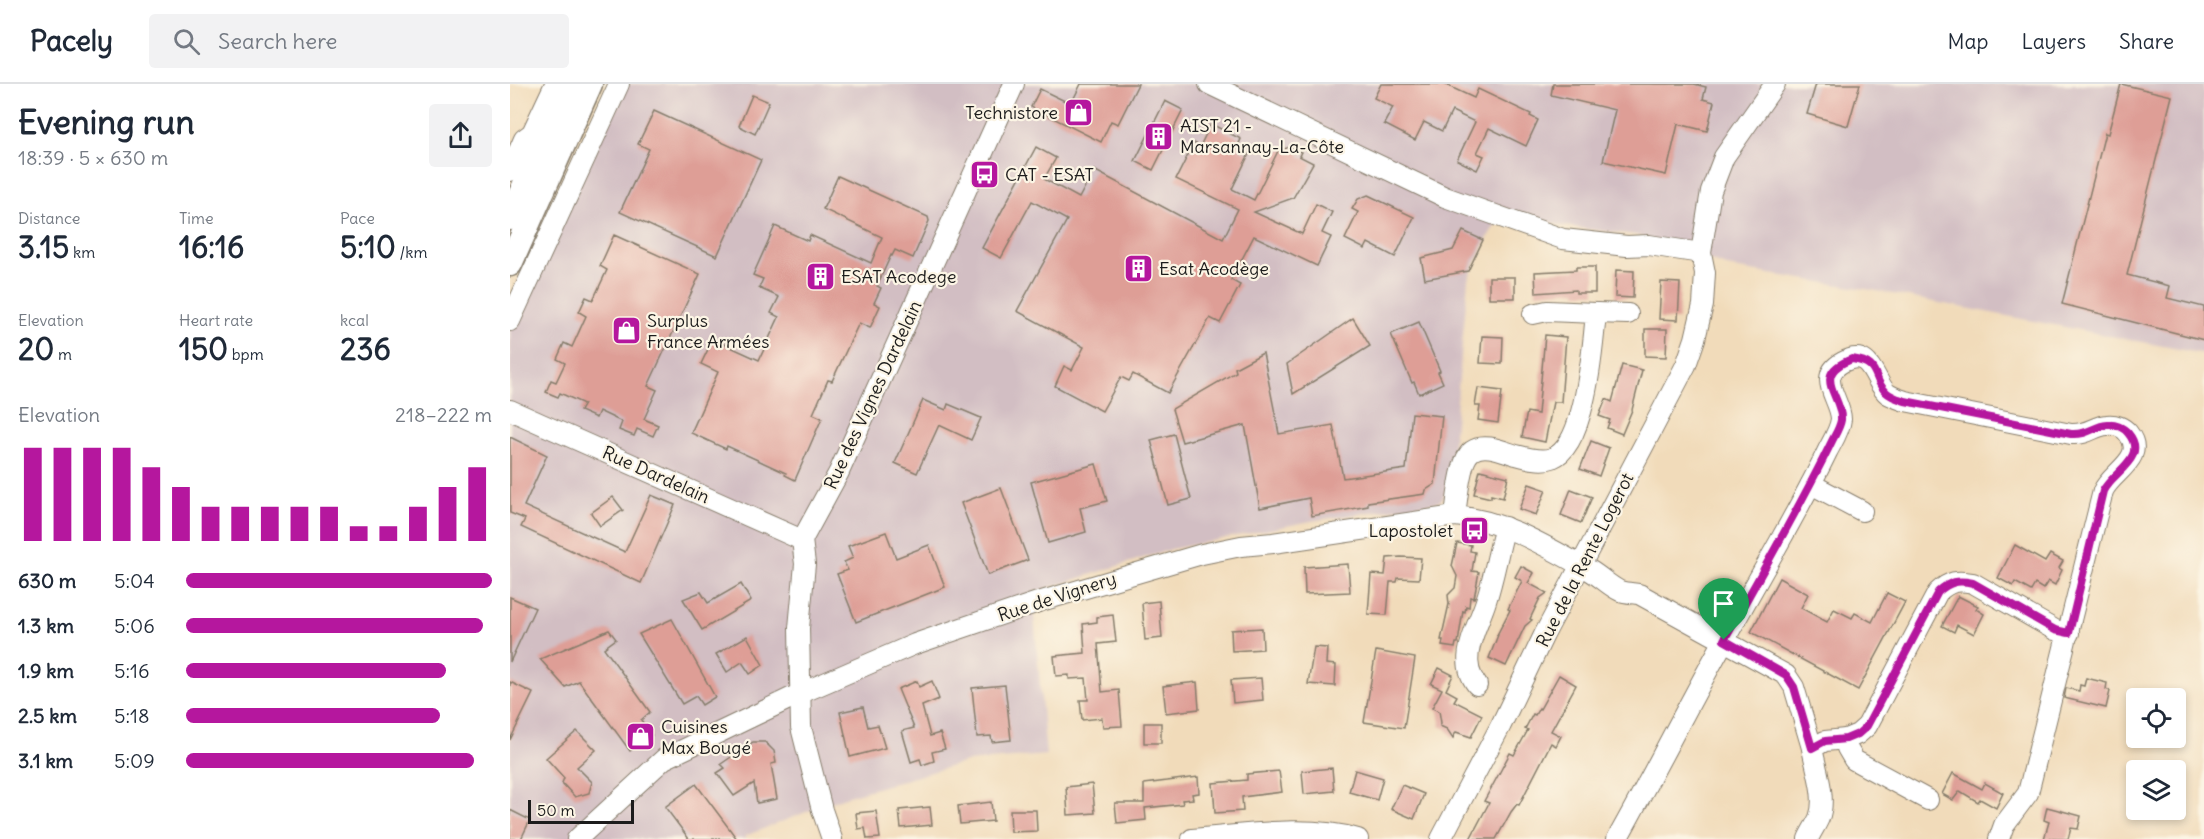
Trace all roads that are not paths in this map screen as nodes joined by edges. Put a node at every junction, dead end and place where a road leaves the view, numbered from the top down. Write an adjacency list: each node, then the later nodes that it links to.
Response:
1 (555, 84): 8 (street)
2 (570, 84): 9 (main road)
3 (591, 84): 11 (main road)
4 (620, 84): 15 (street)
5 (1014, 84): 21 (street, Rue des Vignes Dardelain)
6 (1209, 84): 10 (street)
7 (1775, 84): 10 (street)
8 (510, 171)
9 (510, 219)
10 (1701, 253): 22 (street, Rue de la Rente Logerot)
11 (510, 264)
12 (1596, 313): 13 (street); 14 (street); 19 (street)
13 (1533, 314)
14 (1628, 314)
15 (510, 321)
16 (510, 410): 21 (street, Rue Dardelain)
17 (1811, 484): 18 (street); 23 (street); 24 (street)
18 (1862, 511)
19 (1455, 516): 20 (street, Rue de Vignery); 26 (street, Rue de Vignery)
20 (1505, 527): 22 (street, Rue de Vignery); 25 (street)
21 (802, 540): 26 (street)
22 (1581, 566): 24 (street, Rue de Vignery); 34 (street, Rue de la Rente Logerot)
23 (2069, 633): 27 (street); 37 (street)
24 (1724, 640): 28 (street, Rue de Vignery); 35 (street)
25 (1477, 685)
26 (799, 694): 30 (street, Rue de Vignery); 31 (street)
27 (1846, 739): 28 (street); 29 (street)
28 (1812, 748): 36 (street, Rue de Vignery)
29 (1928, 800)
30 (577, 839)
31 (832, 839)
32 (1192, 839): 33 (street)
33 (1358, 839)
34 (1441, 839)
35 (1617, 839)
36 (1808, 839)
37 (1999, 839)

